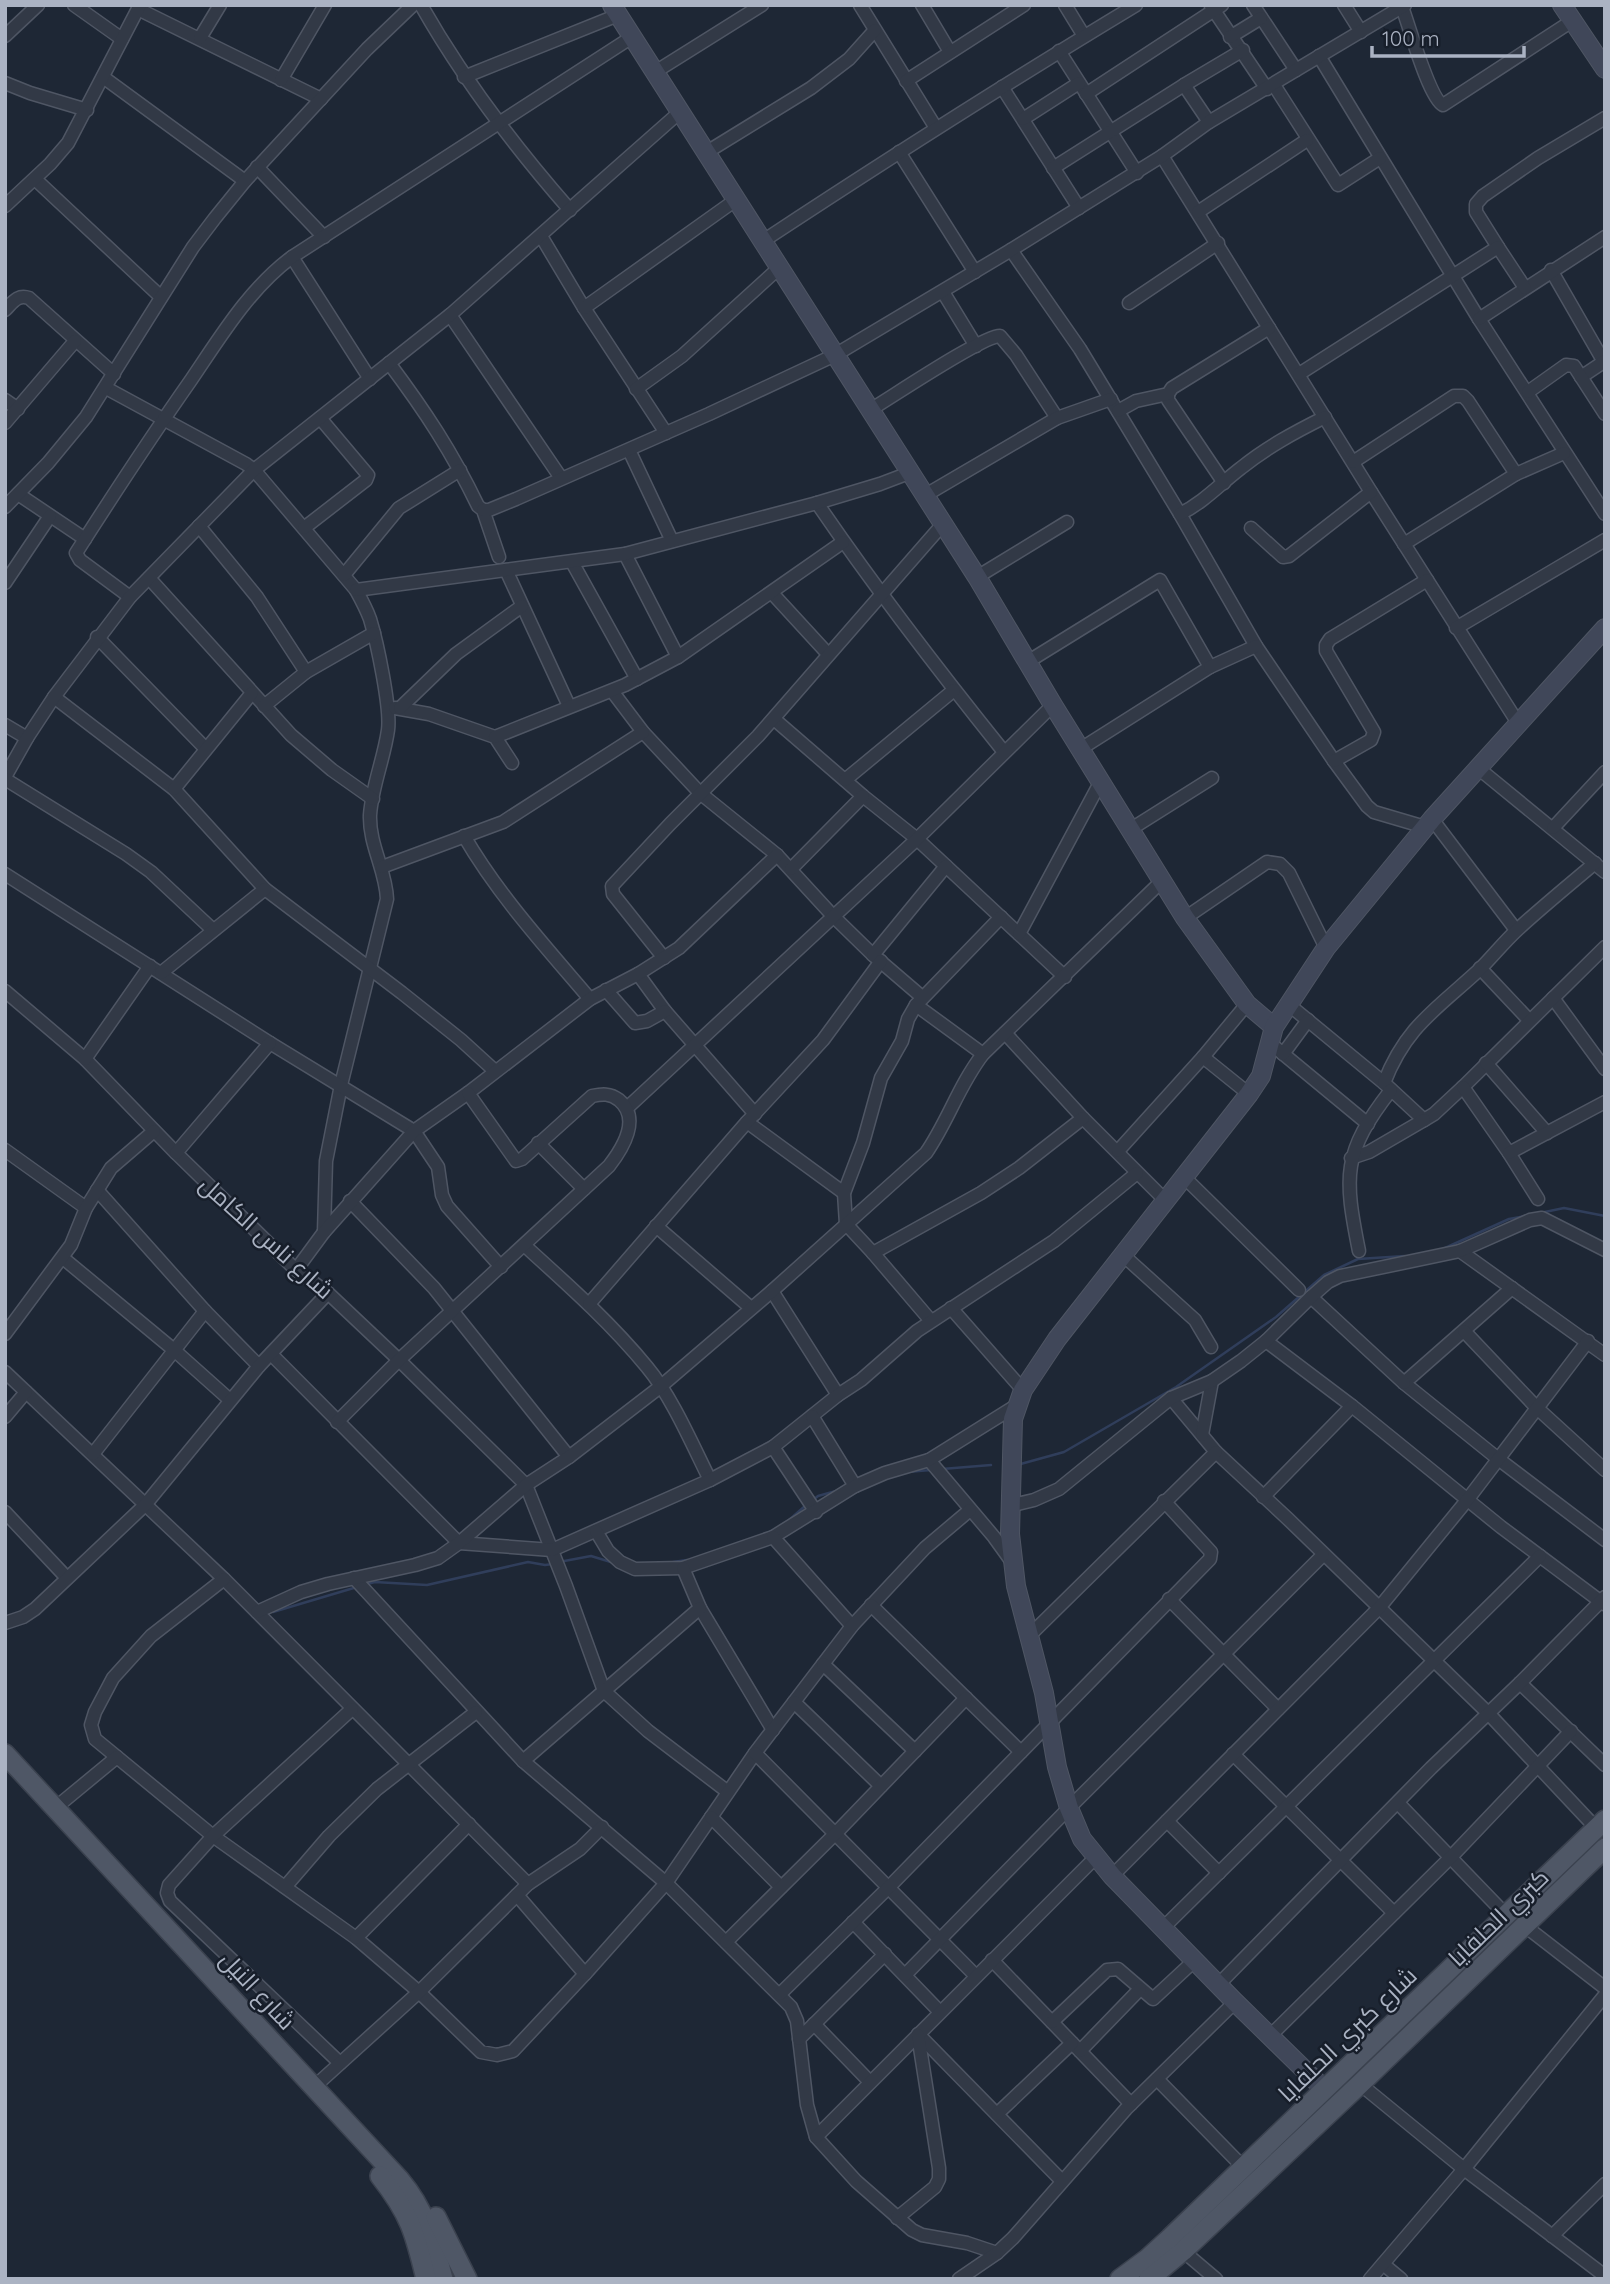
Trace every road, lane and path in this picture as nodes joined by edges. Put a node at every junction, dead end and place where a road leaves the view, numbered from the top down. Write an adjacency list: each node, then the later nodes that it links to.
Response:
1 (38, 5): 24 (street)
2 (74, 5): 29 (street)
3 (220, 5): 28 (street)
4 (325, 5): 39 (street)
5 (421, 5): 38 (street)
6 (762, 5): 36 (street)
7 (860, 5): 22 (street)
8 (922, 5): 32 (street)
9 (1024, 5): 32 (street)
10 (1065, 5): 25 (street)
11 (1136, 5): 25 (street)
12 (1253, 5): 20 (street)
13 (1344, 5): 23 (street)
14 (1562, 5): 21 (street)
15 (1404, 6): 21 (street); 23 (street)
16 (139, 7): 28 (street); 29 (street)
17 (404, 7): 46 (street)
18 (1216, 7): 27 (street); 45 (street)
19 (615, 10): 26 (street); 38 (street)
20 (1261, 18): 27 (street); 35 (street)
21 (1572, 21): 34 (street)
22 (875, 30): 40 (street); 56 (street)
23 (1361, 32): 33 (street)
24 (5, 36)
25 (1084, 36): 31 (street)
26 (632, 37): 36 (street); 52 (street)
27 (1230, 37): 30 (street)
28 (200, 38): 39 (street)
29 (122, 39): 37 (street)
30 (1243, 50): 42 (street); 44 (street)
31 (1059, 51): 43 (street); 45 (street)
32 (950, 52): 40 (street)
33 (1320, 56): 35 (street); 59 (street)
34 (1605, 69)
35 (1296, 70): 44 (street)
36 (655, 72): 48 (street)
37 (103, 77): 47 (street); 64 (street)
38 (464, 77): 52 (street)
39 (281, 80): 46 (street)
40 (906, 81): 53 (street)
41 (5, 83): 47 (street)
42 (1184, 85): 51 (street); 54 (street)
43 (1002, 87): 50 (street); 53 (street)
44 (1270, 87): 51 (street); 55 (street)
45 (1082, 88): 50 (street); 54 (street)
46 (321, 99): 60 (street)
47 (87, 110): 63 (street)
48 (681, 111): 56 (street); 68 (street)
49 (1605, 118): 75 (street)
50 (1023, 119): 61 (street)
51 (1209, 122): 58 (street)
52 (499, 124): 68 (street); 71 (street)
53 (936, 128): 57 (street)
54 (1110, 132): 61 (street); 62 (street)
55 (1307, 139): 59 (street); 69 (street)
56 (707, 152): 65 (street)
57 (899, 152): 73 (street); 80 (street)
58 (1162, 156): 62 (street); 69 (street)
59 (1380, 158): 81 (street)
60 (257, 167): 64 (street); 71 (street)
61 (1053, 168): 67 (street)
62 (1137, 173): 67 (street)
63 (35, 179): 66 (street); 84 (street)
64 (245, 181): 84 (street)
65 (737, 200): 73 (street); 86 (street)
66 (5, 206)
67 (1079, 208): 76 (street)
68 (570, 210): 70 (street)
69 (1198, 212): 74 (street)
70 (541, 236): 86 (street); 88 (street)
71 (324, 237): 77 (street)
72 (1605, 237): 79 (street)
73 (763, 241): 78 (street)
74 (1218, 243): 85 (street); 90 (street)
75 (1498, 247): 81 (street); 82 (street)
76 (1011, 250): 80 (street); 104 (street)
77 (292, 257): 99 (street); 113 (street)
78 (780, 267): 93 (street); 101 (street)
79 (1551, 270): 82 (street); 94 (street)
80 (975, 272): 83 (street)
81 (1453, 275): 89 (street); 97 (street)
82 (1525, 288): 89 (street)
83 (943, 292): 92 (street); 93 (street)
84 (161, 297): 96 (street)
85 (1129, 303)
86 (584, 308): 101 (street)
87 (5, 310): 91 (street)
88 (450, 315): 95 (street); 123 (street)
89 (1479, 319): 102 (street)
90 (1269, 328): 97 (street); 103 (street)
91 (75, 341): 96 (street); 106 (street)
92 (976, 346): 107 (street); 112 (street)
93 (835, 355): 107 (street); 115 (street)
94 (1605, 361): 98 (street)
95 (389, 363): 99 (street); 120 (street)
96 (114, 374): 100 (street)
97 (1299, 374): 110 (street)
98 (1581, 377): 102 (street); 109 (street)
99 (370, 379): 111 (street)
100 (106, 388): 113 (street); 126 (street)
101 (636, 389): 115 (street)
102 (1528, 392): 117 (street)
103 (1168, 394): 108 (street); 124 (street)
104 (1111, 399): 108 (street); 112 (street)
105 (5, 400): 106 (street)
106 (18, 409): 114 (street)
107 (870, 410): 121 (street)
108 (1118, 411): 131 (street)
109 (1605, 414)
110 (1325, 417): 118 (street); 124 (street)
111 (320, 418): 119 (street); 138 (street)
112 (1057, 418): 127 (street)
113 (163, 420): 119 (street); 139 (street)
114 (5, 423)
115 (666, 433): 116 (street)
116 (629, 450): 123 (street); 141 (street)
117 (1564, 453): 122 (street); 132 (street)
118 (1353, 462): 122 (street); 125 (street)
119 (254, 470): 136 (street); 138 (street)
120 (460, 470): 130 (street); 148 (street)
121 (909, 473): 127 (street); 128 (street)
122 (1516, 474): 143 (street)
123 (561, 478): 130 (street)
124 (1224, 483): 131 (street)
125 (1371, 492): 137 (street); 143 (street)
126 (18, 494): 129 (street); 133 (street)
127 (924, 496): 135 (street)
128 (817, 502): 141 (street); 142 (street)
129 (5, 507)
130 (483, 510): 145 (street)
131 (1180, 514): 162 (street)
132 (1605, 514)
133 (50, 516): 139 (street); 152 (street)
134 (1067, 522): 149 (street)
135 (943, 524): 149 (street); 155 (street)
136 (199, 526): 150 (street); 167 (street)
137 (1251, 527)
138 (304, 528): 148 (street)
139 (85, 538): 156 (street)
140 (1605, 540): 158 (street)
141 (672, 541): 144 (street)
142 (844, 541): 154 (street); 155 (street)
143 (1405, 544): 151 (street)
144 (625, 554): 146 (street); 164 (street)
145 (499, 557)
146 (572, 562): 147 (street); 168 (street)
147 (506, 570): 153 (street); 157 (street)
148 (344, 575): 153 (street)
149 (977, 577): 165 (street)
150 (149, 578): 156 (street); 171 (street)
151 (1427, 580): 158 (street); 186 (street)
152 (5, 583)
153 (356, 590): 160 (street)
154 (772, 593): 163 (street); 164 (street)
155 (882, 593): 163 (street); 169 (street)
156 (130, 597): 161 (street)
157 (522, 606): 175 (street); 176 (street)
158 (1457, 628): 178 (street)
159 (1605, 628): 178 (street)
160 (374, 633): 167 (street); 176 (street)
161 (97, 637): 172 (street); 183 (street)
162 (1256, 646): 166 (street); 186 (street)
163 (828, 654): 177 (street)
164 (678, 657): 168 (street)
165 (1029, 661): 166 (street); 173 (street)
166 (1210, 667): 184 (street)
167 (306, 672): 174 (street)
168 (637, 679): 170 (street)
169 (954, 690): 185 (street); 192 (street)
170 (612, 691): 175 (street); 180 (street)
171 (252, 692): 174 (street); 183 (street)
172 (54, 697): 182 (street); 194 (street)
173 (1053, 705): 184 (street); 185 (street)
174 (264, 706): 197 (street)
175 (569, 706): 181 (street)
176 (394, 708): 181 (street); 197 (street)
177 (774, 719): 192 (street); 195 (street)
178 (1518, 723): 188 (street)
179 (5, 725): 182 (street)
180 (643, 732): 195 (street); 201 (street)
181 (495, 737): 187 (street)
182 (27, 738): 190 (street)
183 (205, 748): 194 (street)
184 (1082, 748): 193 (street)
185 (1004, 752): 202 (street)
186 (1334, 761): 198 (street)
187 (512, 763)
188 (1478, 768): 198 (street); 199 (street)
189 (1605, 772): 199 (street)
190 (5, 778): 214 (street)
191 (1212, 778): 200 (street)
192 (845, 780): 196 (street)
193 (1101, 781): 200 (street); 216 (street)
194 (174, 789): 210 (street)
195 (700, 793): 203 (street); 219 (street)
196 (863, 796): 202 (street); 207 (street)
197 (373, 799): 205 (street)
198 (1429, 823): 215 (street); 217 (street)
199 (1553, 828): 206 (street)
200 (1131, 829): 209 (street)
201 (464, 836): 205 (street); 229 (street)
202 (917, 839): 204 (street); 211 (street)
203 (777, 855): 207 (street); 219 (street)
204 (946, 866): 212 (street); 220 (street)
205 (382, 867): 221 (street)
206 (1600, 867): 215 (street)
207 (791, 869): 211 (street)
208 (5, 874): 223 (street)
209 (1163, 880): 213 (street); 225 (street)
210 (265, 889): 214 (street); 221 (street)
211 (833, 916): 220 (street); 239 (street)
212 (1001, 917): 216 (street); 230 (street)
213 (1185, 918): 217 (street); 231 (street)
214 (213, 930): 223 (street)
215 (1516, 930): 222 (street)
216 (1019, 934): 225 (street)
217 (1326, 948): 232 (street)
218 (1604, 949): 228 (street)
219 (664, 958): 224 (street)
220 (877, 958): 230 (street); 253 (street)
221 (369, 967): 245 (street); 246 (street)
222 (1480, 968): 235 (street); 247 (street)
223 (155, 970): 238 (street); 242 (street)
224 (638, 974): 227 (street); 233 (street)
225 (1065, 977): 236 (street)
226 (5, 990): 242 (street, شارع ناس الكامل)
227 (606, 990): 229 (street); 233 (street)
228 (1553, 998): 235 (street); 244 (street)
229 (590, 999): 245 (street)
230 (919, 1001): 240 (street); 270 (street)
231 (1247, 1004): 237 (street); 241 (street)
232 (1288, 1004): 234 (street); 237 (street)
233 (665, 1012): 239 (street)
234 (1308, 1020): 237 (street); 247 (street)
235 (1529, 1020): 243 (street)
236 (1005, 1033): 240 (street); 254 (street)
237 (1276, 1041): 250 (street); 256 (street)
238 (270, 1043): 246 (street); 263 (street)
239 (694, 1045): 252 (street); 253 (street)
240 (984, 1054): 275 (street)
241 (1203, 1057): 250 (street); 262 (street)
242 (85, 1059): 257 (street, شارع ناس الكامل)
243 (1486, 1063): 248 (street); 259 (street)
244 (1605, 1069)
245 (495, 1071): 249 (street)
246 (341, 1084): 258 (street); 277 (street)
247 (1388, 1087): 255 (street); 256 (street)
248 (1462, 1087): 255 (street); 264 (street)
249 (468, 1093): 258 (street); 260 (street)
250 (1249, 1094): 267 (street)
251 (1605, 1102): 259 (street)
252 (627, 1108): 260 (street); 268 (street)
253 (751, 1118): 270 (street); 276 (street)
254 (1083, 1118): 262 (street); 282 (street)
255 (1424, 1120): 265 (street)
256 (1368, 1124): 265 (street)
257 (154, 1131): 263 (street, شارع ناس الكامل); 269 (street)
258 (414, 1131): 272 (street); 285 (street)
259 (1547, 1133): 264 (street)
260 (538, 1143): 268 (street)
261 (5, 1150): 274 (street)
262 (1118, 1152): 266 (street)
263 (176, 1153): 286 (street, شارع ناس الكامل)
264 (1509, 1153): 271 (street)
265 (1351, 1158): 280 (street)
266 (1138, 1172): 273 (street); 293 (street)
267 (1185, 1178): 273 (street); 290 (street)
268 (584, 1189): 278 (street)
269 (97, 1190): 274 (street); 294 (street)
270 (844, 1193): 275 (street)
271 (1538, 1199)
272 (350, 1201): 277 (street); 295 (street)
273 (1166, 1201): 283 (street)
274 (86, 1208): 284 (street)
275 (846, 1224): 282 (street); 288 (street)
276 (656, 1226): 291 (street); 292 (street)
277 (324, 1232): 286 (street)
278 (524, 1245): 285 (street); 291 (street)
279 (1605, 1250): 281 (street)
280 (1359, 1251)
281 (1460, 1251): 287 (street); 290 (street)
282 (873, 1253): 296 (street)
283 (1123, 1255): 301 (street); 313 (street)
284 (63, 1258): 298 (street); 302 (street)
285 (501, 1266): 295 (street)
286 (296, 1270): 289 (street, شارع ناس الكامل)
287 (1512, 1288): 297 (street); 300 (street)
288 (772, 1291): 292 (street); 312 (street)
289 (328, 1293): 303 (street); 305 (street, شارع ناس الكامل)
290 (1305, 1293): 299 (street); 309 (street)
291 (589, 1304): 310 (street)
292 (751, 1308): 310 (street)
293 (951, 1308): 296 (street); 313 (street)
294 (205, 1311): 302 (street); 306 (street)
295 (453, 1312): 305 (street); 325 (street)
296 (930, 1321): 312 (street)
297 (1464, 1331): 309 (street); 317 (street)
298 (5, 1334)
299 (1266, 1341): 308 (street); 316 (street)
300 (1588, 1341): 304 (street); 317 (street)
301 (1211, 1347)
302 (174, 1350): 315 (street); 324 (street)
303 (271, 1354): 306 (street); 320 (street)
304 (1605, 1355)
305 (400, 1360): 320 (street); 330 (street, شارع ناس الكامل)
306 (259, 1366): 315 (street)
307 (5, 1373): 311 (street)
308 (1212, 1381): 314 (street); 321 (street)
309 (1404, 1383): 326 (street)
310 (660, 1387): 325 (street); 329 (street)
311 (26, 1392): 319 (street); 324 (street)
312 (838, 1395): 318 (street)
313 (1020, 1397): 327 (street); 336 (street)
314 (1171, 1398): 321 (street); 336 (street)
315 (230, 1400): 335 (street)
316 (1352, 1406): 332 (street); 333 (street)
317 (1537, 1408): 326 (street); 328 (street)
318 (812, 1416): 322 (street); 331 (street)
319 (5, 1417)
320 (337, 1422): 343 (street)
321 (1202, 1435): 323 (street)
322 (773, 1447): 329 (street); 339 (street)
323 (1216, 1452): 332 (street); 334 (street)
324 (93, 1454): 335 (street)
325 (569, 1457): 330 (street)
326 (1497, 1458): 333 (street); 342 (street)
327 (929, 1460): 331 (street); 337 (street)
328 (1605, 1470)
329 (710, 1480): 340 (street)
330 (526, 1486): 343 (street); 344 (street)
331 (855, 1486): 339 (street)
332 (1263, 1497): 345 (street)
333 (1468, 1499): 346 (street); 356 (street)
334 (1164, 1501): 352 (street); 360 (street)
335 (145, 1505): 349 (street); 351 (street)
336 (1009, 1506): 347 (street)
337 (970, 1510): 347 (street); 354 (street)
338 (5, 1512): 349 (street)
339 (816, 1512): 341 (street)
340 (596, 1531): 344 (street); 348 (street)
341 (773, 1537): 348 (street); 359 (street)
342 (1605, 1540)
343 (459, 1543): 344 (street); 350 (street)
344 (552, 1550): 365 (street)
345 (1323, 1555): 356 (street); 361 (street)
346 (1540, 1556): 353 (street); 362 (street)
347 (1012, 1562): 360 (street)
348 (683, 1567): 355 (street)
349 (66, 1578): 358 (street)
350 (354, 1578): 357 (street); 370 (street)
351 (224, 1579): 357 (street); 380 (street)
352 (1169, 1600): 361 (street); 372 (street)
353 (1603, 1601): 364 (street)
354 (871, 1605): 359 (street); 366 (street)
355 (700, 1608): 365 (street); 373 (street)
356 (1379, 1608): 362 (street); 369 (street)
357 (257, 1612): 368 (street)
358 (5, 1623)
359 (852, 1626): 363 (street)
360 (1029, 1636): 372 (street)
361 (1224, 1653): 369 (street); 390 (street)
362 (1433, 1661): 371 (street); 389 (street)
363 (822, 1664): 367 (street); 375 (street)
364 (1520, 1683): 371 (street); 374 (street)
365 (604, 1691): 381 (street); 387 (street)
366 (966, 1698): 375 (street); 376 (street)
367 (794, 1702): 373 (street); 386 (street)
368 (352, 1709): 382 (street); 398 (street)
369 (1278, 1709): 379 (street)
370 (476, 1712): 381 (street); 382 (street)
371 (1488, 1713): 383 (street); 388 (street)
372 (1049, 1722): 376 (street); 390 (street)
373 (773, 1730): 377 (street)
374 (1571, 1731): 383 (street); 384 (street)
375 (915, 1751): 386 (street)
376 (1021, 1752): 409 (street)
377 (755, 1753): 387 (street); 397 (street)
378 (5, 1754): 391 (main road, شارع النيل)
379 (1233, 1754): 389 (street); 393 (street)
380 (117, 1757): 391 (street); 398 (street)
381 (523, 1761): 396 (street)
382 (410, 1763): 394 (street); 407 (street)
383 (1538, 1765): 395 (street); 401 (street)
384 (1605, 1765)
385 (5, 1772): 459 (main road, شارع النيل)
386 (881, 1786): 397 (street)
387 (728, 1792): 392 (street)
388 (1398, 1803): 401 (street); 402 (street)
389 (1286, 1807): 402 (street); 403 (street)
390 (1069, 1808): 400 (street); 417 (street)
391 (54, 1809): 443 (main road, شارع النيل)
392 (711, 1817): 405 (street); 408 (street)
393 (1167, 1821): 403 (street); 404 (street)
394 (469, 1824): 406 (street); 416 (street)
395 (1601, 1824): 412 (main road, شارع كبري الحلفايا)
396 (603, 1827): 405 (street); 406 (street)
397 (836, 1833): 408 (street); 409 (street)
398 (213, 1836): 407 (street); 439 (street)
399 (1605, 1848): 414 (main road, كبري الحلفايا)
400 (1095, 1857): 404 (street); 420 (street)
401 (1451, 1857): 411 (street); 412 (street)
402 (1341, 1861): 411 (street); 425 (street)
403 (1219, 1873): 415 (street)
404 (1112, 1876): 415 (street)
405 (666, 1883): 418 (street); 422 (street)
406 (528, 1884): 410 (street)
407 (285, 1887): 416 (street)
408 (781, 1887): 418 (street)
409 (889, 1887): 413 (street); 417 (street)
410 (517, 1895): 422 (street); 428 (street)
411 (1394, 1913): 436 (street)
412 (1506, 1915): 444 (main road, شارع كبري الحلفايا)
413 (853, 1922): 419 (street); 429 (street)
414 (1525, 1926): 426 (street); 442 (main road, كبري الحلفايا)
415 (1163, 1928): 421 (street)
416 (356, 1938): 428 (street)
417 (940, 1939): 423 (street); 424 (street)
418 (726, 1942): 429 (street)
419 (885, 1954): 423 (street); 434 (street)
420 (992, 1960): 424 (street); 433 (street)
421 (1194, 1961): 425 (street); 427 (street)
422 (585, 1974): 428 (street)
423 (905, 1975): 432 (street)
424 (976, 1976): 432 (street)
425 (1218, 1985): 431 (street)
426 (1605, 1988)
427 (1140, 1989): 433 (street); 438 (street)
428 (419, 1992): 439 (street)
429 (780, 1994): 437 (street)
430 (1605, 1995): 449 (street)
431 (1235, 2002): 436 (street); 440 (street)
432 (940, 2012): 435 (street)
433 (1052, 2022): 438 (street)
434 (814, 2024): 437 (street); 441 (street)
435 (918, 2034): 441 (street); 446 (street); 453 (street)
436 (1270, 2036): 444 (street)
437 (799, 2039): 447 (street)
438 (1076, 2047): 445 (street); 446 (street)
439 (340, 2063): 443 (street)
440 (1157, 2079): 445 (street); 448 (street)
441 (870, 2082): 447 (street)
442 (1360, 2084): 449 (street); 455 (main road, كبري الحلفايا)
443 (314, 2087): 450 (main road, شارع النيل)
444 (1324, 2089): 448 (main road, شارع كبري الحلفايا)
445 (1131, 2104): 451 (street)
446 (997, 2114): 451 (street)
447 (816, 2137): 453 (street)
448 (1243, 2167): 463 (main road, شارع كبري الحلفايا)
449 (1464, 2169): 454 (street); 457 (street)
450 (400, 2180): 460 (main road, شارع النيل); 461 (main road)
451 (1062, 2181): 456 (street)
452 (1605, 2183): 454 (street)
453 (897, 2218): 456 (street)
454 (1552, 2236): 458 (street)
455 (1183, 2251): 464 (main road, كبري الحلفايا); 465 (street)
456 (997, 2253): 462 (street)
457 (1383, 2264): 466 (street); 467 (street)
458 (1600, 2275)
459 (426, 2279)
460 (443, 2279)
461 (467, 2279)
462 (959, 2279)
463 (1120, 2279)
464 (1149, 2279)
465 (1216, 2279)
466 (1370, 2279)
467 (1401, 2279)

